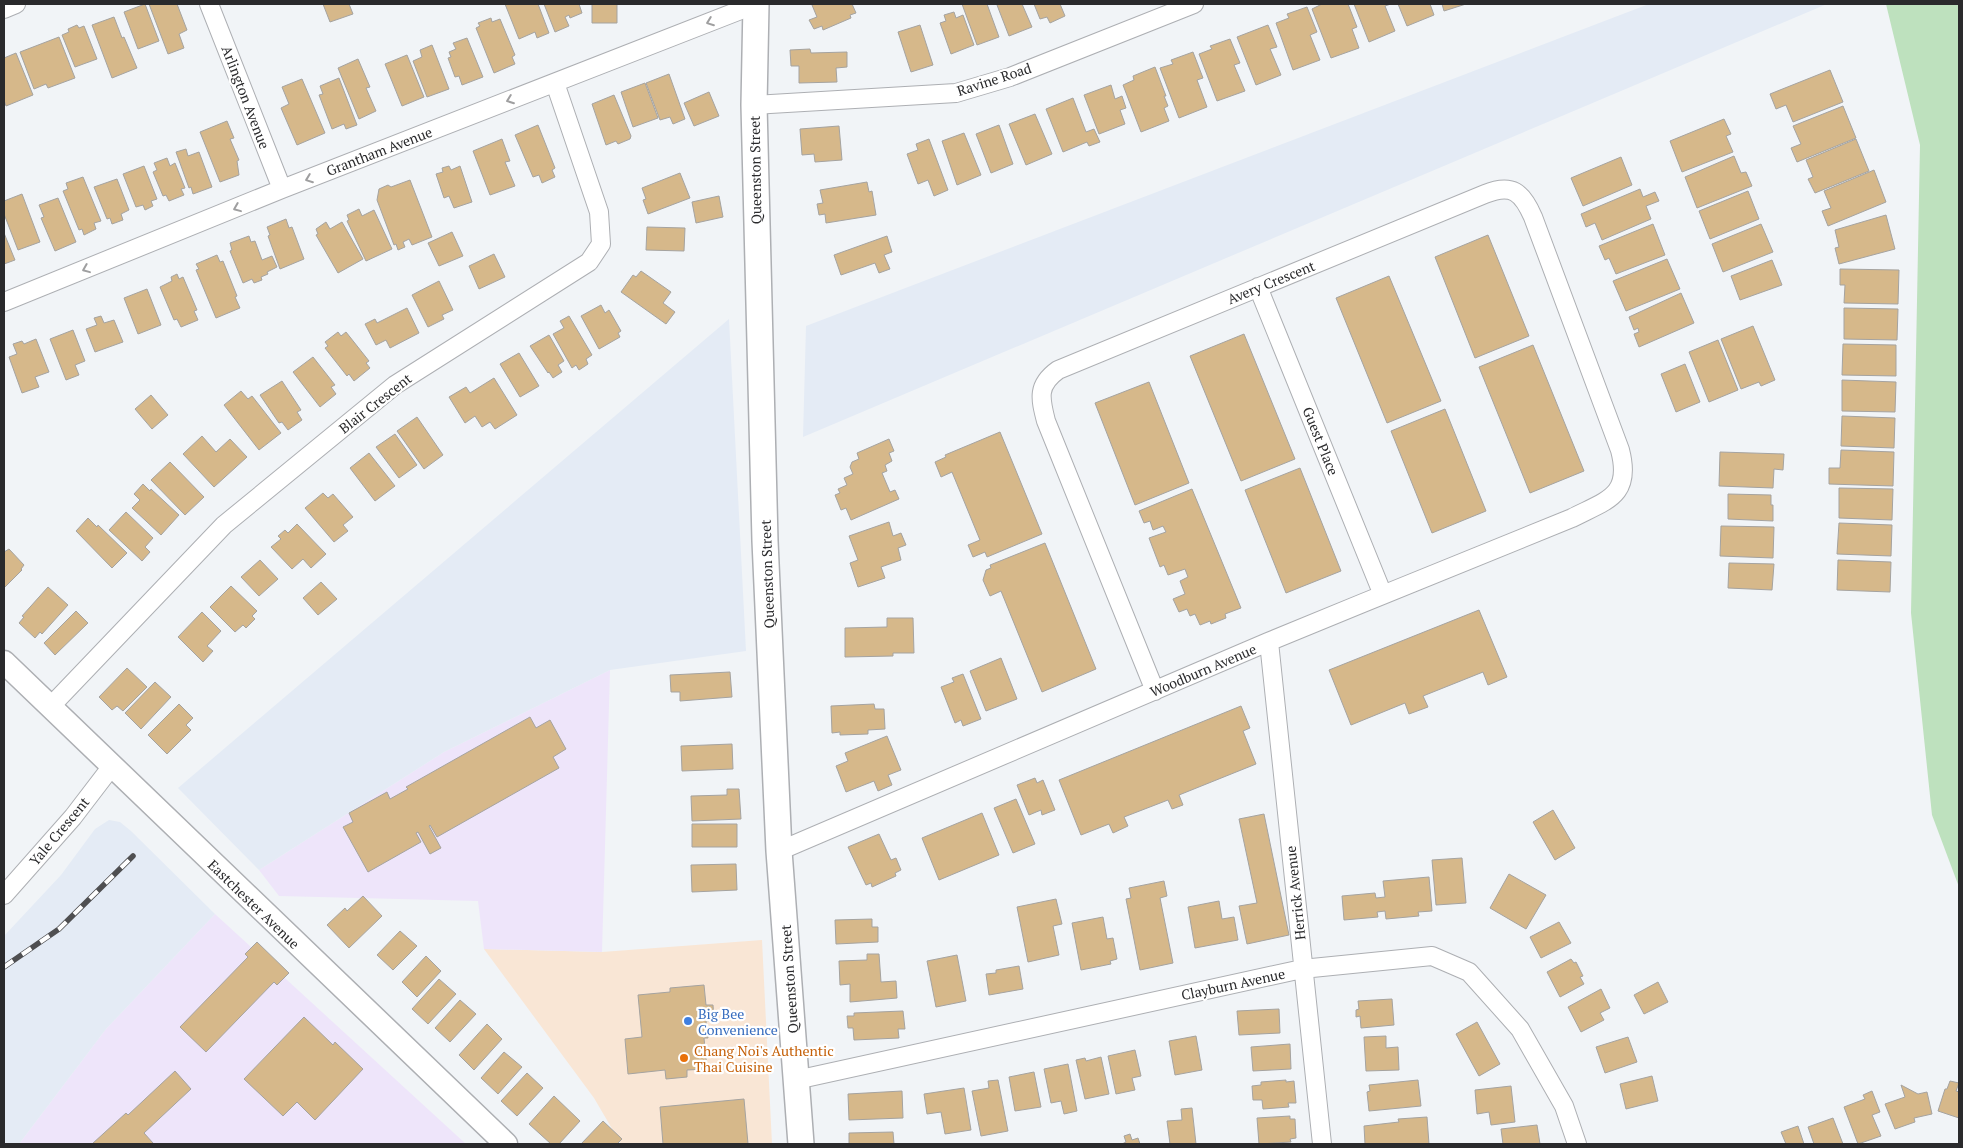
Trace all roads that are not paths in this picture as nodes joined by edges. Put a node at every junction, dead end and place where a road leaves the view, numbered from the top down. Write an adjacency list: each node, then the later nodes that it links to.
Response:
1 (16, 4): 5 (street)
2 (209, 4): 8 (street, Arlington Avenue)
3 (756, 4): 6 (street, Grantham Avenue, one-way to 6); 7 (main road, Queenston Street)
4 (1194, 4): 7 (street, Ravine Road)
5 (4, 8)
6 (555, 83): 8 (street, Grantham Avenue, one-way to 8); 16 (street, Blair Crescent)
7 (754, 105): 18 (main road, Queenston Street)
8 (282, 189): 10 (street, Grantham Avenue, one-way to 10)
9 (1258, 287): 11 (street, Avery Crescent); 12 (street, Guest Place); 15 (street, Avery Crescent)
10 (4, 302)
11 (1622, 485): 12 (street, Woodburn Avenue)
12 (1383, 595): 13 (street, Woodburn Avenue)
13 (1269, 642): 15 (street, Woodburn Avenue); 20 (street, Herrick Avenue)
14 (4, 662): 16 (street, Eastchester Avenue)
15 (1155, 691): 18 (street, Woodburn Avenue)
16 (50, 707): 17 (street, Eastchester Avenue)
17 (112, 766): 19 (street, Yale Crescent); 22 (street, Eastchester Avenue)
18 (779, 851): 21 (main road, Queenston Street)
19 (4, 896)
20 (1302, 969): 21 (street, Clayburn Avenue); 24 (street, Herrick Avenue); 25 (street, Clayburn Avenue)
21 (796, 1080): 23 (main road, Queenston Street)
22 (506, 1144)
23 (801, 1144)
24 (1322, 1144)
25 (1577, 1144)

